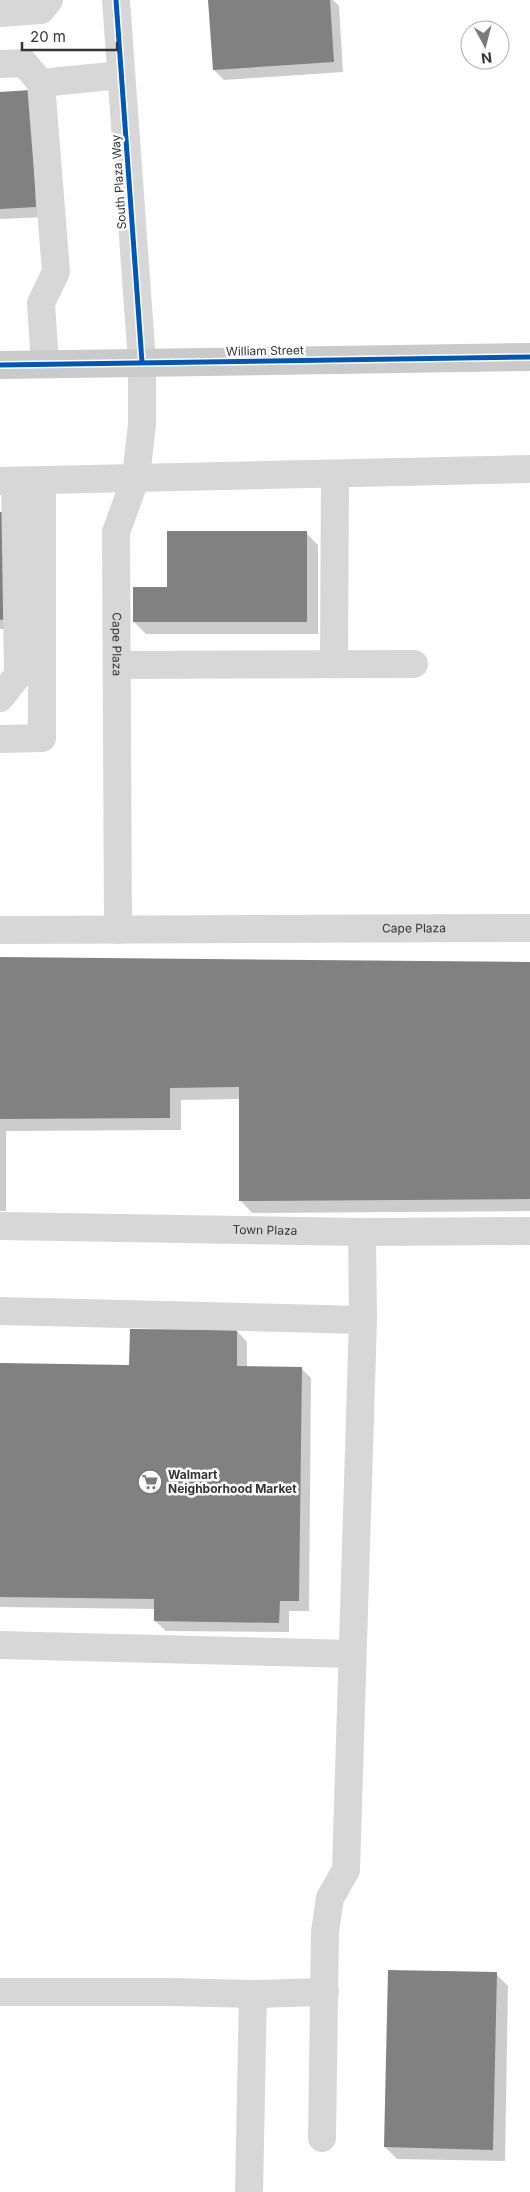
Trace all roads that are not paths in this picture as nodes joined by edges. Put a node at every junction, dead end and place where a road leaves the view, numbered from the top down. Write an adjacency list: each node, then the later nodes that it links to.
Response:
1 (49, 0): 3 (street)
2 (116, 0): 5 (street, South Plaza Way)
3 (0, 13)
4 (0, 64): 6 (street)
5 (121, 75): 6 (street); 8 (street, South Plaza Way)
6 (41, 83): 9 (street)
7 (530, 357): 8 (main road, William Street)
8 (142, 362): 9 (main road, William Street); 13 (street, Cape Plaza)
9 (45, 364): 10 (main road, William Street)
10 (0, 365)
11 (530, 470): 12 (street)
12 (335, 475): 13 (street); 16 (street)
13 (136, 477): 15 (street); 18 (street, Cape Plaza)
14 (8, 481): 15 (street); 19 (street)
15 (42, 481): 20 (street)
16 (334, 664): 17 (street); 18 (street)
17 (414, 664)
18 (118, 665): 23 (street, Cape Plaza)
19 (0, 698)
20 (0, 739)
21 (530, 928): 23 (street, Cape Plaza)
22 (0, 930): 23 (street, Cape Plaza)
23 (118, 930)
24 (0, 1226): 26 (street, Town Plaza)
25 (530, 1231): 26 (street, Town Plaza)
26 (362, 1232): 28 (street)
27 (0, 1311): 28 (street)
28 (363, 1320): 30 (street)
29 (0, 1645): 30 (street)
30 (352, 1654): 32 (street)
31 (0, 1992): 33 (street)
32 (325, 1992): 33 (street); 34 (street)
33 (253, 1994): 35 (street)
34 (322, 2138)
35 (249, 2192)

